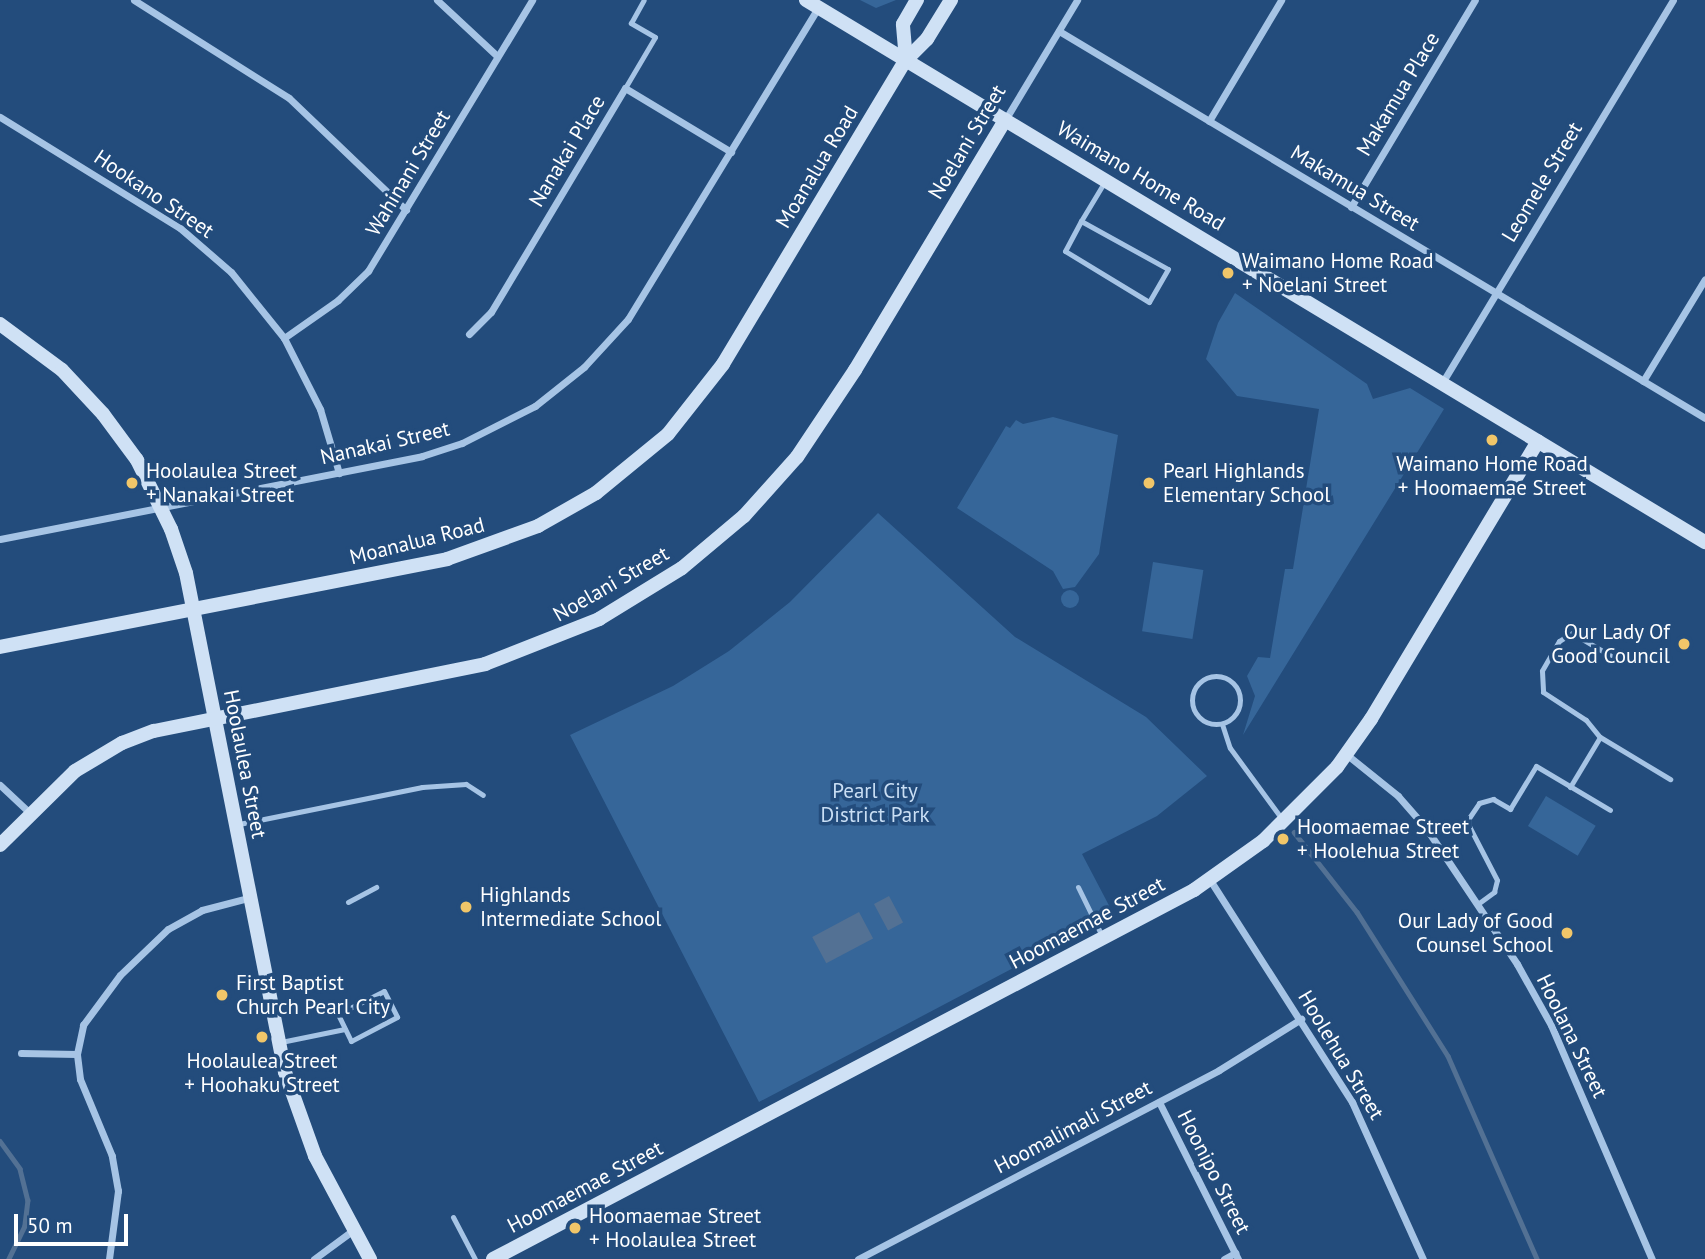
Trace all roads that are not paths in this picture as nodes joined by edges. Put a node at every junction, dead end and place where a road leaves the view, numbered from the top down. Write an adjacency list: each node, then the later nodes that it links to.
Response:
1 (134, 0): 22 (street)
2 (437, 0): 13 (street)
3 (532, 0): 13 (street, Wahinani Street)
4 (644, 0): 15 (lane)
5 (917, 0): 14 (street)
6 (951, 0): 14 (street, Moanalua Road)
7 (1077, 0): 12 (street, Noelani Street)
8 (1281, 0): 18 (street)
9 (1475, 0): 21 (street, Makamua Place)
10 (1673, 0): 25 (street, Leomele Street)
11 (812, 4): 14 (street, Waimano Home Road); 19 (street, Nanakai Street)
12 (1059, 31): 17 (street, Noelani Street); 18 (street, Makamua Street)
13 (497, 56): 22 (street, Wahinani Street)
14 (906, 60): 17 (street, Waimano Home Road); 37 (street, Moanalua Road)
15 (625, 88): 19 (street, Nanakai Place); 27 (street, Nanakai Place)
16 (0, 117): 28 (street, Hookano Street)
17 (1005, 120): 20 (street, Waimano Home Road); 40 (street, Noelani Street)
18 (1209, 121): 21 (street, Makamua Street)
19 (731, 152): 33 (street, Nanakai Street)
20 (1106, 180): 23 (lane); 30 (street, Waimano Home Road)
21 (1351, 206): 25 (street, Makamua Street)
22 (406, 210): 28 (street, Wahinani Street)
23 (1081, 221): 23 (lane)
24 (1705, 279): 29 (street)
25 (1496, 293): 29 (street, Makamua Street); 30 (street, Leomele Street)
26 (0, 324): 34 (street, Hoolaulea Street)
27 (470, 334)
28 (284, 338): 33 (street, Hookano Street)
29 (1643, 381): 31 (street, Makamua Street)
30 (1442, 383): 32 (street, Waimano Home Road)
31 (1705, 418)
32 (1538, 440): 36 (street, Waimano Home Road); 43 (street, Hoomaemae Street)
33 (339, 473): 34 (street, Nanakai Street)
34 (162, 508): 35 (street, Nanakai Street); 37 (street, Hoolaulea Street)
35 (0, 539)
36 (1705, 542)
37 (193, 609): 38 (street, Moanalua Road); 40 (street, Hoolaulea Street)
38 (0, 647)
39 (1611, 656): 42 (lane)
40 (215, 719): 49 (street, Noelani Street); 51 (street, Hoolaulea Street)
41 (1222, 724): 41 (lane); 50 (lane)
42 (1600, 737): 44 (lane); 46 (lane)
43 (1346, 754): 50 (street, Hoomaemae Street); 58 (street, Hoolana Street)
44 (1670, 779)
45 (0, 785): 49 (street)
46 (1570, 787): 48 (lane); 58 (lane)
47 (483, 795): 51 (lane)
48 (1610, 810)
49 (30, 814): 52 (street, Noelani Street)
50 (1284, 822): 53 (street, Hoomaemae Street)
51 (236, 824): 56 (street, Hoolaulea Street)
52 (0, 845)
53 (1210, 880): 59 (street, Hoomaemae Street); 60 (street, Hoolehua Street)
54 (376, 887): 57 (lane)
55 (1078, 887): 59 (lane)
56 (248, 898): 62 (street, Hoolaulea Street); 64 (street)
57 (348, 902)
58 (1479, 903): 77 (street, Hoolana Street)
59 (1103, 939): 73 (street, Hoomaemae Street)
60 (1301, 1019): 65 (street, Hoomalimali Street); 76 (street, Hoolehua Street)
61 (345, 1029): 61 (lane); 62 (lane)
62 (278, 1043): 67 (street, Hoolaulea Street)
63 (21, 1053): 64 (street)
64 (77, 1054): 69 (street)
65 (1159, 1102): 68 (street, Hoonipo Street); 74 (street, Hoomalimali Street)
66 (453, 1217): 72 (lane)
67 (352, 1231): 70 (street); 71 (street, Hoolaulea Street)
68 (1237, 1256): 75 (street)
69 (109, 1259)
70 (314, 1259)
71 (370, 1259)
72 (475, 1259)
73 (492, 1259)
74 (858, 1259)
75 (1223, 1259)
76 (1423, 1259)
77 (1652, 1259)

